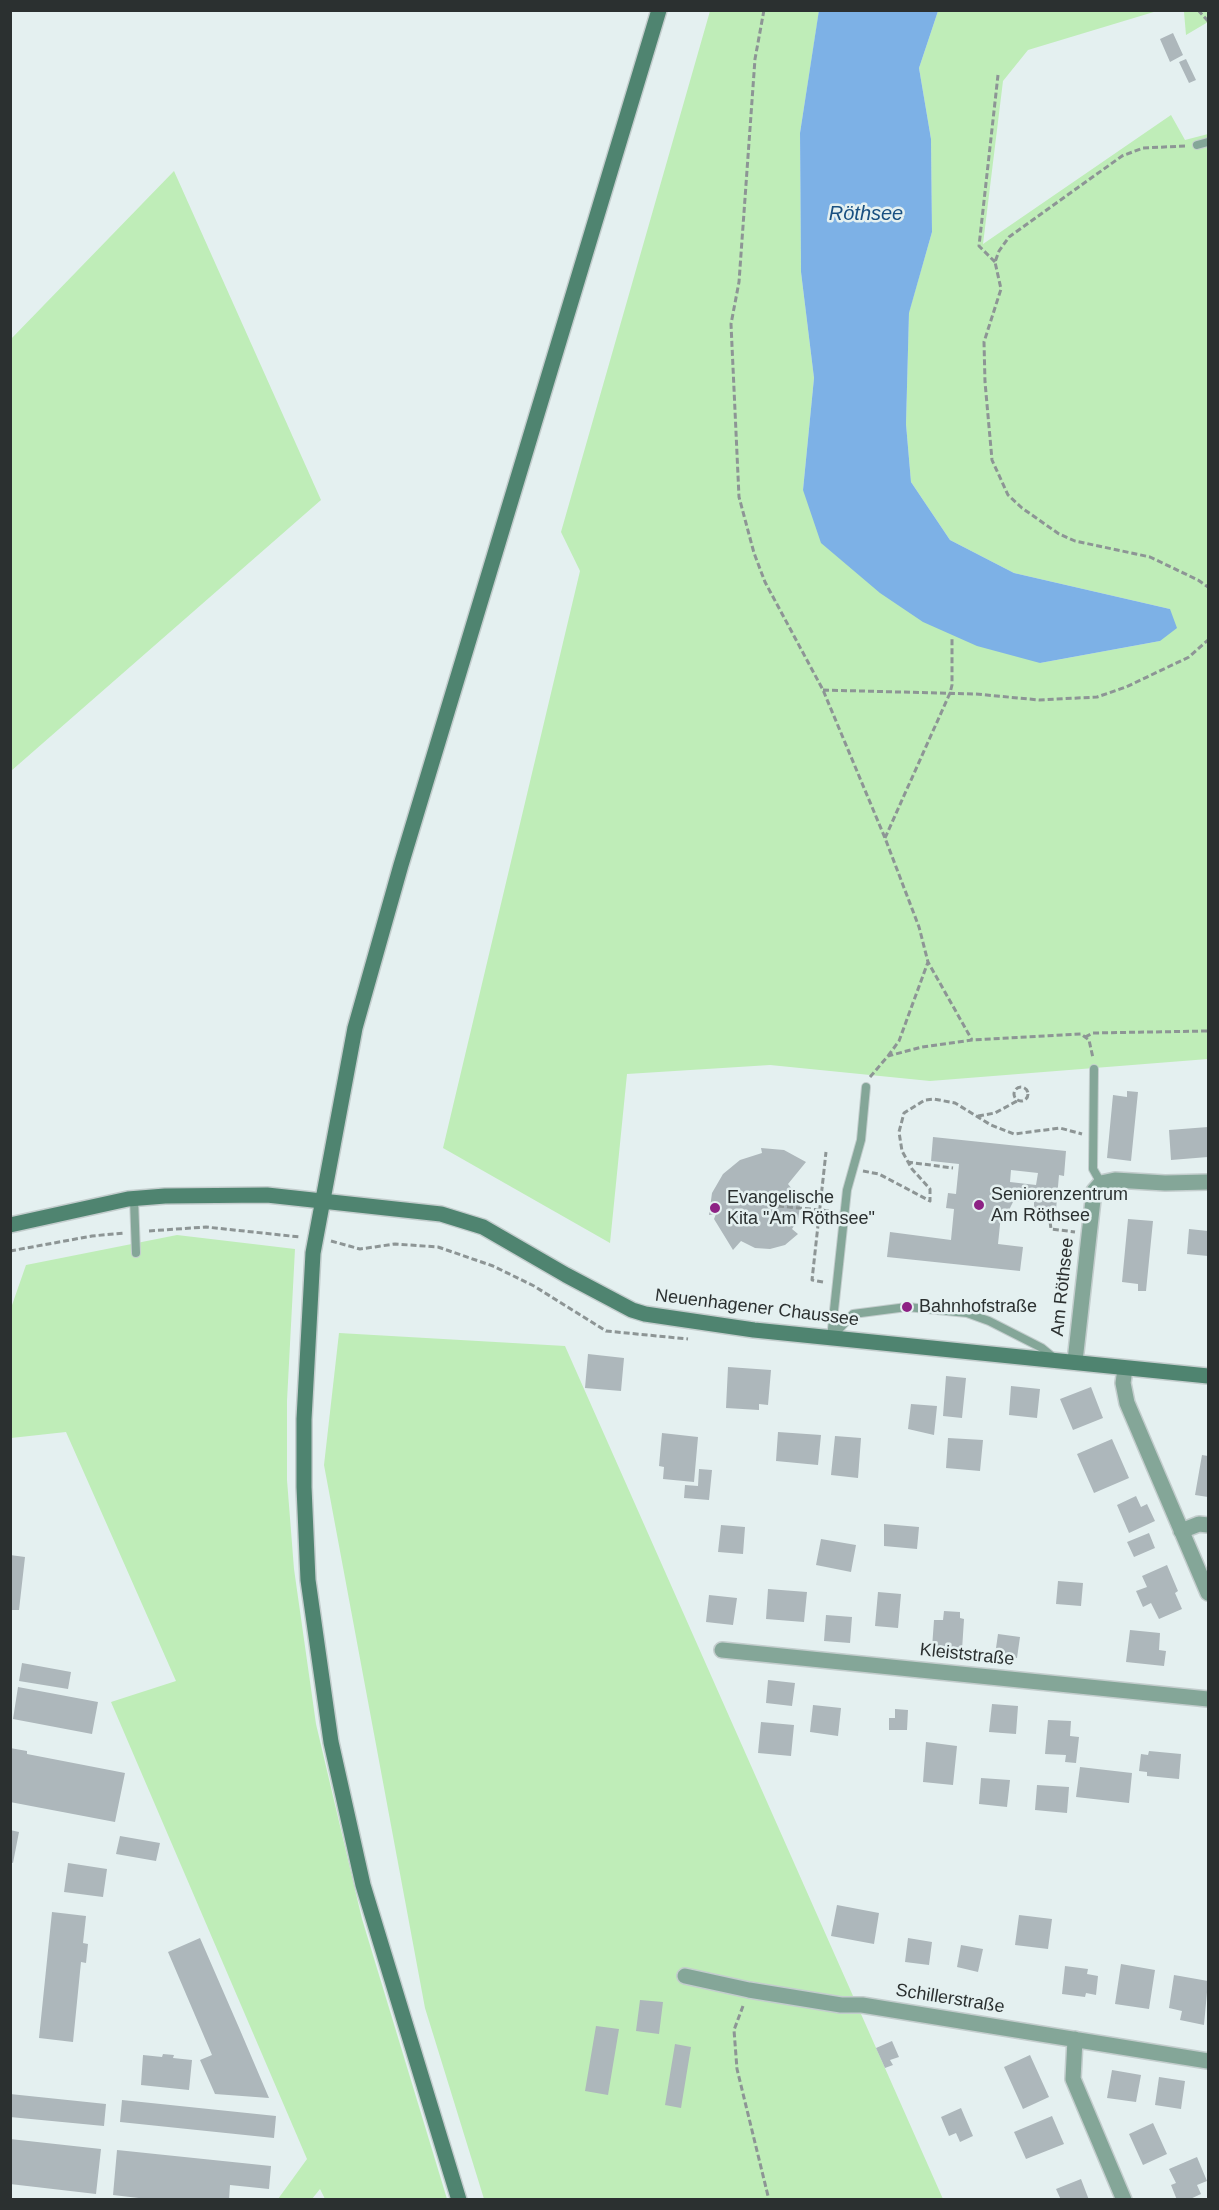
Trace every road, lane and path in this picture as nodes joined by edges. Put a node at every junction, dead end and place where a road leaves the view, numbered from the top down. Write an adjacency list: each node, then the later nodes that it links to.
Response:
1 (659, 10): 32 (main road)
2 (764, 10): 12 (path)
3 (1198, 10): 4 (path)
4 (1209, 21)
5 (998, 75): 8 (path)
6 (1209, 142): 7 (lane)
7 (1197, 145): 8 (path)
8 (995, 262): 9 (path)
9 (1209, 587)
10 (952, 638): 13 (path)
11 (1209, 640): 13 (path)
12 (823, 690): 13 (path); 14 (path)
13 (950, 693): 14 (path)
14 (885, 838): 15 (path)
15 (928, 962): 18 (path); 19 (path)
16 (1209, 1031): 17 (path)
17 (1085, 1037): 18 (path); 20 (path)
18 (972, 1040): 19 (path)
19 (888, 1056): 21 (path)
20 (1094, 1069): 24 (lane)
21 (866, 1087): 28 (lane)
22 (1017, 1101): 22 (path); 23 (path)
23 (976, 1116): 24 (path); 26 (path)
24 (1093, 1135): 30 (lane)
25 (826, 1152): 34 (path)
26 (907, 1162): 27 (path); 28 (path)
27 (953, 1168)
28 (853, 1170): 35 (lane)
29 (1209, 1182): 30 (street)
30 (1101, 1183): 41 (street, Am Röthsee)
31 (134, 1199): 32 (main road, Neuenhagener Chaussee); 36 (main road, Neuenhagener Chaussee); 37 (lane)
32 (323, 1201): 39 (main road, Neuenhagener Chaussee); 53 (main road)
33 (778, 1206): 34 (path)
34 (819, 1210): 35 (path); 38 (path)
35 (845, 1212): 38 (lane)
36 (10, 1225)
37 (136, 1253)
38 (837, 1284): 39 (lane)
39 (831, 1338): 40 (main road, Neuenhagener Chaussee); 40 (lane)
40 (1056, 1360): 41 (main road, Neuenhagener Chaussee)
41 (1075, 1361): 42 (main road, Neuenhagener Chaussee)
42 (1125, 1369): 43 (main road, Neuenhagener Chaussee); 45 (street)
43 (1209, 1376)
44 (1209, 1525): 45 (street)
45 (1181, 1531): 46 (street)
46 (1209, 1593)
47 (722, 1650): 48 (street, Kleiststraße)
48 (1209, 1699)
49 (685, 1976): 50 (street, Schillerstraße)
50 (749, 1990): 51 (street, Schillerstraße); 54 (path)
51 (1075, 2039): 52 (street, Schillerstraße); 55 (street)
52 (1209, 2061)
53 (459, 2199)
54 (769, 2199)
55 (1124, 2199)

